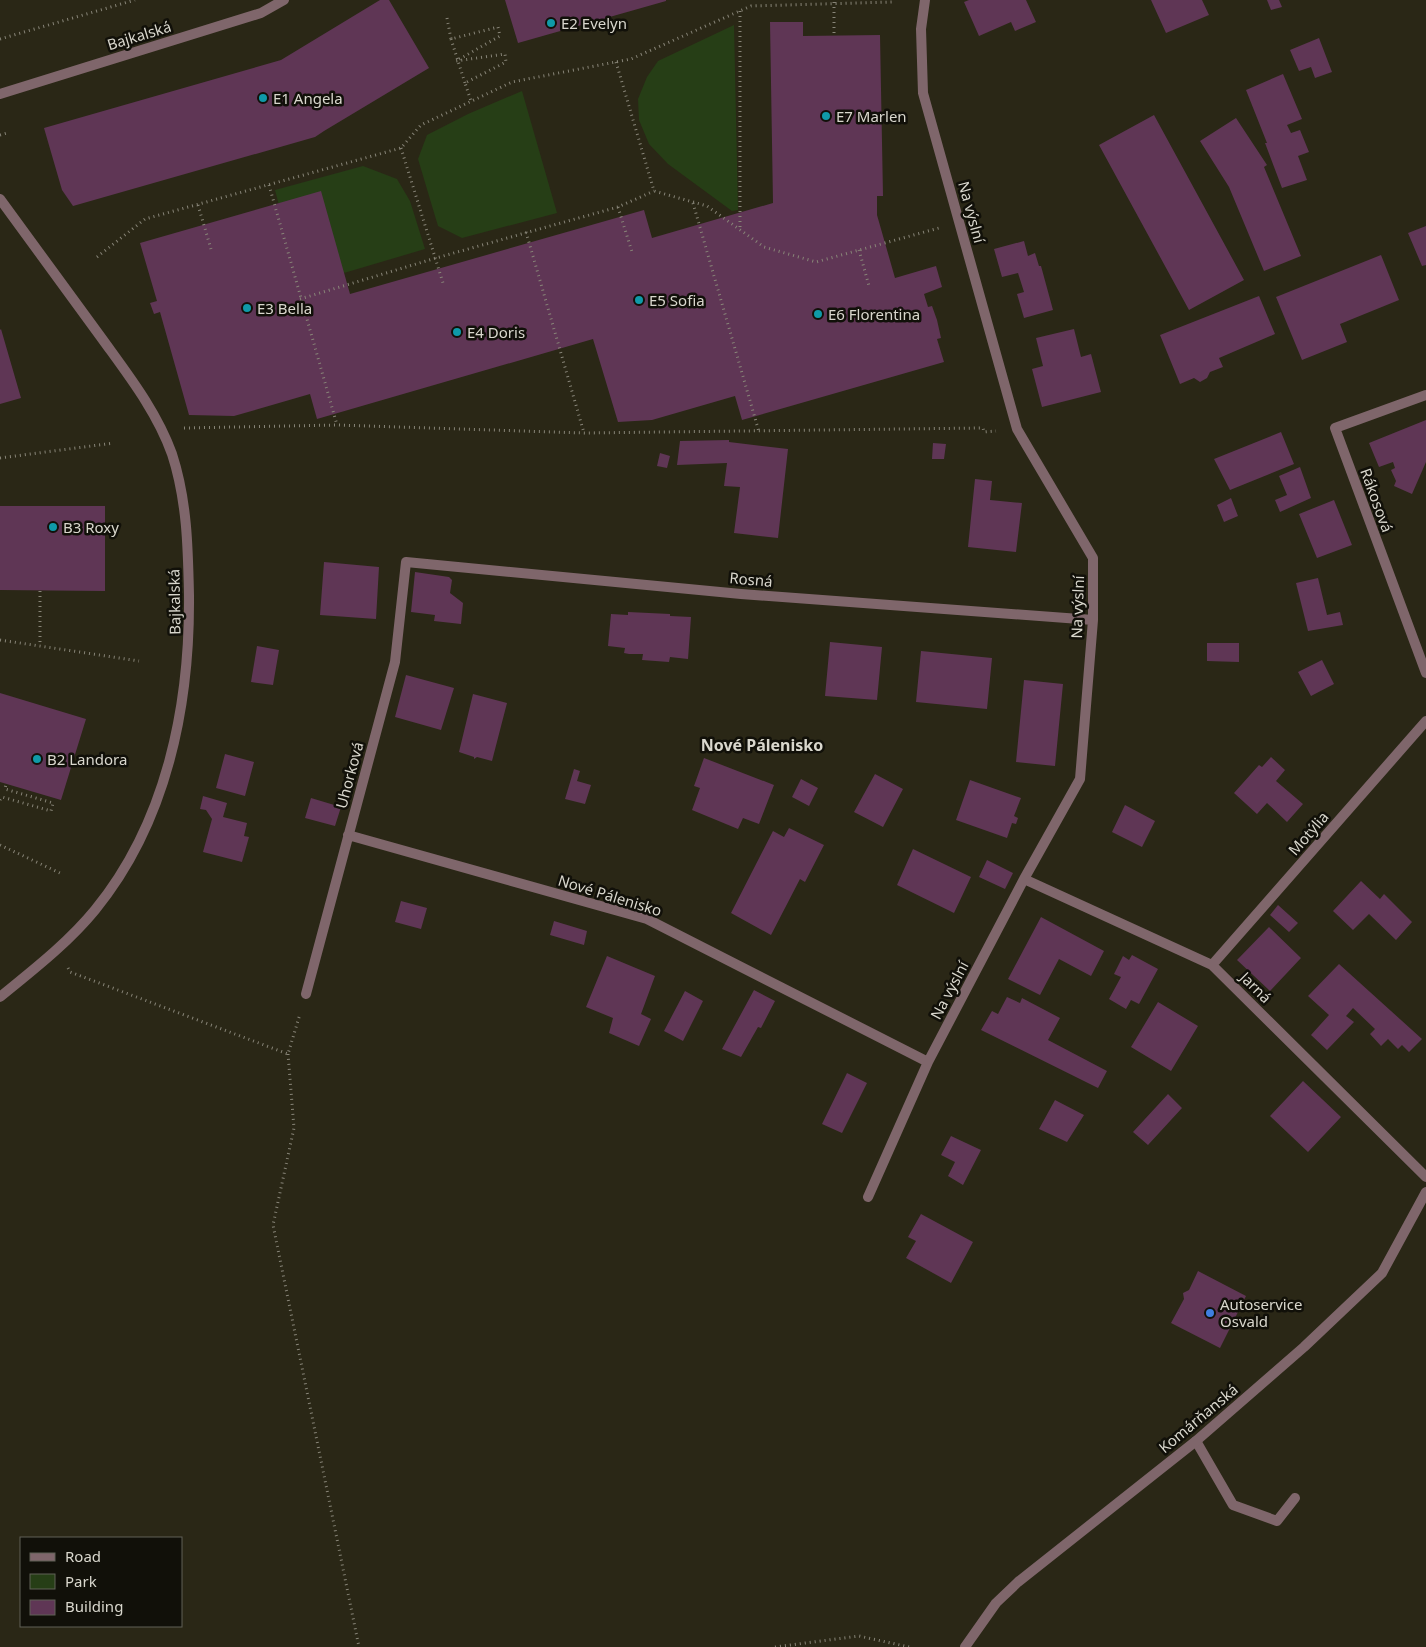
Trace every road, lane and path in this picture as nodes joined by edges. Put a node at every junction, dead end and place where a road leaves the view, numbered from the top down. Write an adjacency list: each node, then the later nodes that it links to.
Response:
1 (135, 0): 9 (path)
2 (284, 0): 14 (street, Bajkalská)
3 (925, 0): 46 (street, Na výslní)
4 (834, 2): 5 (path); 6 (path); 8 (path)
5 (892, 2)
6 (740, 11): 12 (path); 26 (path)
7 (447, 18): 10 (path)
8 (834, 35)
9 (0, 39)
10 (451, 39): 11 (path); 11 (path)
11 (456, 61): 13 (path); 13 (path)
12 (616, 62): 15 (path); 20 (path)
13 (465, 83): 15 (path)
14 (0, 94)
15 (471, 101): 18 (path)
16 (7, 132): 17 (path)
17 (0, 135)
18 (401, 148): 19 (path); 32 (path)
19 (269, 185): 23 (path); 35 (path)
20 (654, 191): 22 (path); 24 (path)
21 (0, 199): 58 (street, Bajkalská)
22 (693, 203): 26 (path); 40 (path)
23 (198, 205): 28 (path); 31 (path)
24 (618, 207): 27 (path); 30 (path)
25 (939, 228): 29 (path)
26 (740, 231): 29 (path)
27 (526, 232): 32 (path); 41 (path)
28 (210, 249)
29 (859, 250): 34 (path)
30 (632, 252)
31 (96, 257)
32 (436, 258): 33 (path); 35 (path)
33 (443, 283)
34 (869, 286)
35 (300, 299): 37 (path)
36 (1426, 394): 50 (street, Rákosová)
37 (337, 425): 38 (path); 41 (path)
38 (183, 428)
39 (983, 428): 40 (path)
40 (758, 432): 41 (path)
41 (584, 433)
42 (114, 443): 43 (path)
43 (0, 458)
44 (406, 562): 46 (street, Rosná); 54 (street, Uhorková)
45 (40, 591): 48 (path)
46 (1094, 620): 57 (street, Na výslní)
47 (0, 640): 48 (path)
48 (40, 646): 49 (path)
49 (139, 661)
50 (1426, 673)
51 (1426, 722): 59 (street, Motýlia)
52 (6, 784): 53 (path)
53 (0, 800)
54 (348, 836): 60 (street, Uhorková); 63 (street, Nové Pálenisko)
55 (0, 845): 56 (path)
56 (62, 874)
57 (1024, 879): 59 (street, Jarná); 63 (street, Na výslní)
58 (57, 948): 61 (street, Bajkalská); 62 (path)
59 (1212, 965): 64 (street, Jarná)
60 (306, 994): 62 (path)
61 (0, 997)
62 (288, 1054): 69 (path)
63 (928, 1062): 66 (street, Na výslní)
64 (1426, 1177)
65 (1426, 1192): 67 (street, Komárňanská)
66 (868, 1197)
67 (1196, 1441): 68 (street); 72 (street, Komárňanská)
68 (1295, 1498)
69 (359, 1647)
70 (776, 1647): 71 (path)
71 (908, 1647)
72 (965, 1647)

